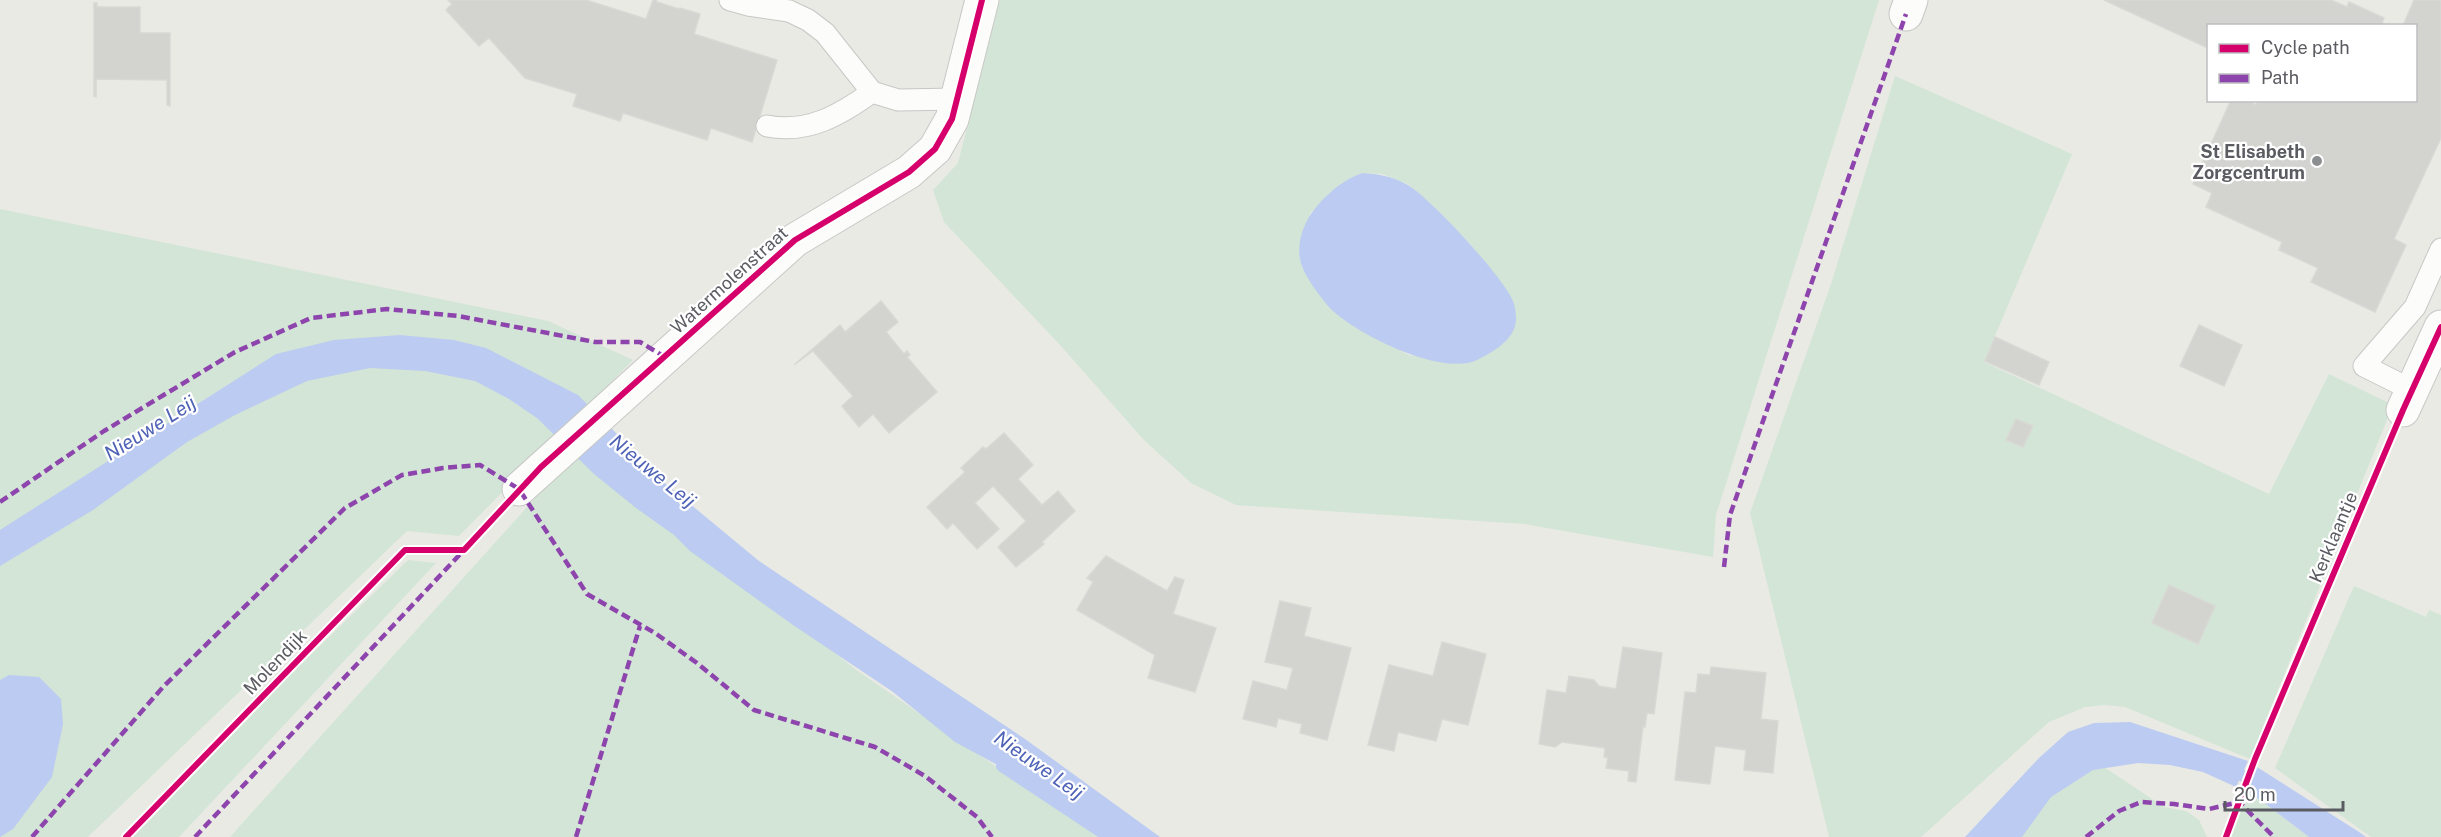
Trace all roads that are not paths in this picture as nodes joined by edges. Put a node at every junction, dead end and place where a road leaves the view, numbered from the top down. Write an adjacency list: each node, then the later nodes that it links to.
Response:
1 (730, 0): 3 (lane)
2 (982, 0): 4 (street, Watermolenstraat)
3 (872, 92): 4 (lane); 5 (lane)
4 (958, 99): 9 (street, Watermolenstraat)
5 (767, 126)
6 (2441, 249): 8 (lane)
7 (2441, 327): 8 (street)
8 (2408, 400)
9 (530, 478)

